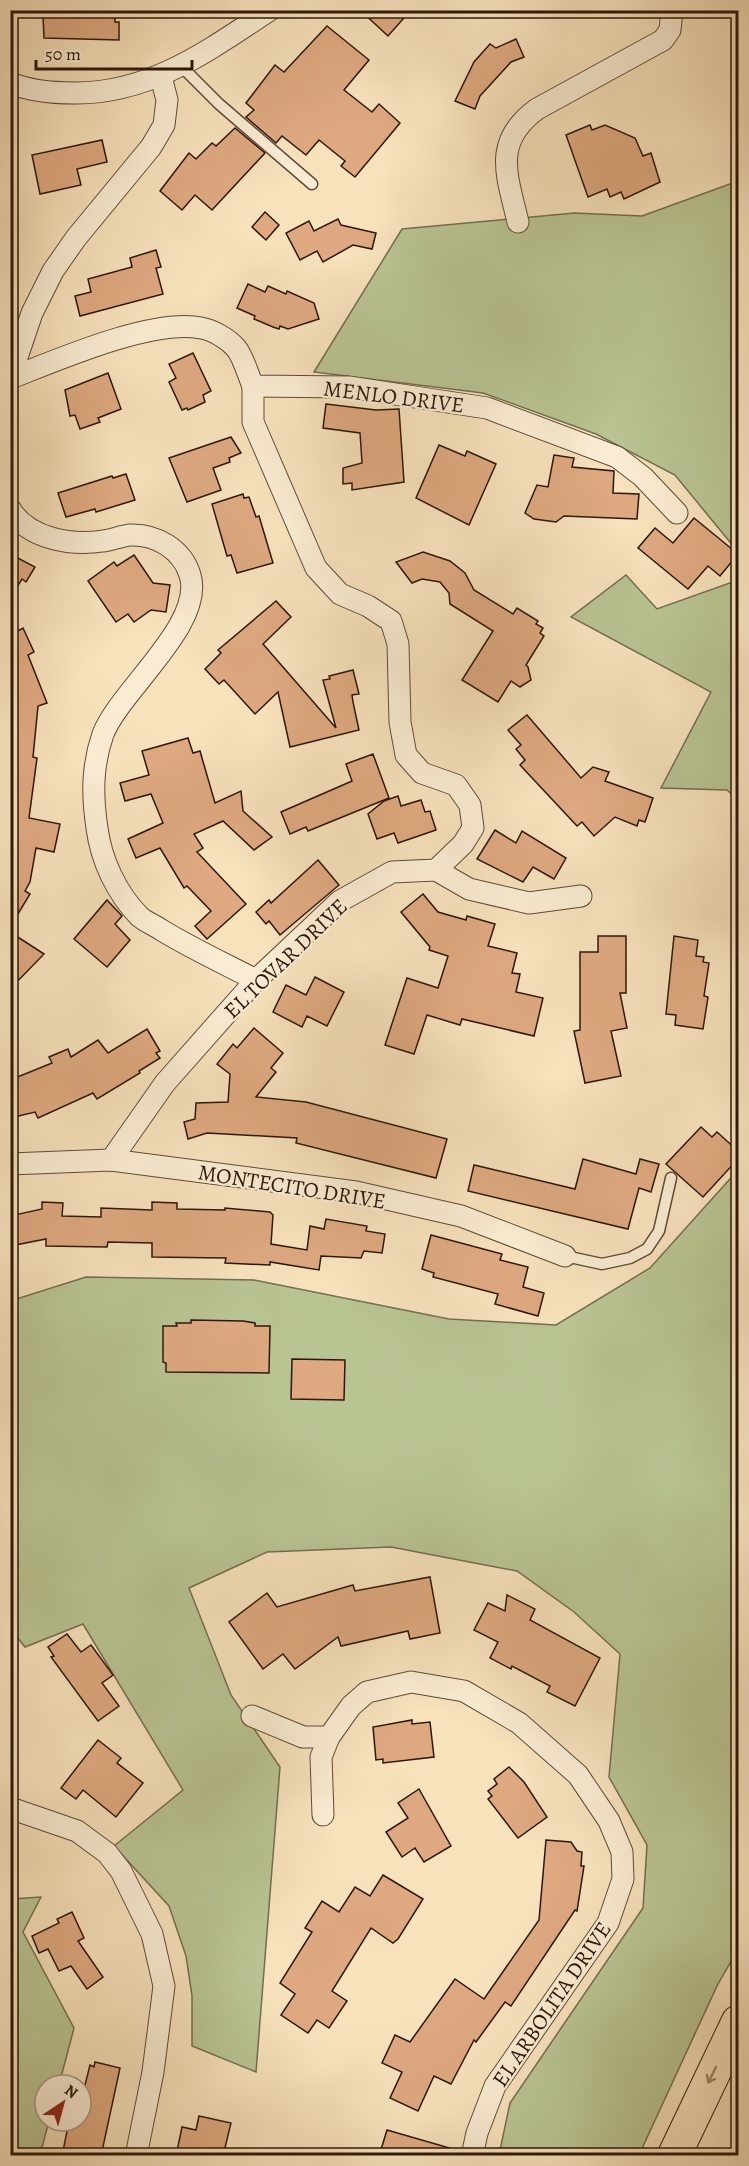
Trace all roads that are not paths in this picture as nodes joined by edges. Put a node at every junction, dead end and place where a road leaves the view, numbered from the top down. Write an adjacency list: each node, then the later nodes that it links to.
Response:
1 (270, 10): 3 (street)
2 (671, 20): 7 (street)
3 (181, 66): 4 (street); 6 (lane)
4 (161, 77): 5 (street); 8 (street)
5 (10, 83)
6 (312, 184)
7 (518, 222)
8 (11, 378): 9 (street)
9 (253, 386): 11 (street, MENLO DRIVE); 12 (street)
10 (10, 509): 14 (street)
11 (677, 513)
12 (436, 870): 13 (street); 14 (street, EL TOVAR DRIVE)
13 (581, 896)
14 (256, 980): 15 (street, EL TOVAR DRIVE)
15 (111, 1160): 16 (street, MONTECITO DRIVE); 18 (street, MONTECITO DRIVE)
16 (10, 1164)
17 (671, 1178): 18 (lane)
18 (565, 1256)
19 (252, 1716): 20 (street)
20 (329, 1737): 22 (street, EL ARBOLITA DRIVE); 25 (street, EL ARBOLITA DRIVE)
21 (10, 1808): 24 (street)
22 (323, 1815)
23 (738, 2022): 26 (highway, one-way to 26)
24 (136, 2156)
25 (472, 2156)
26 (674, 2156)

